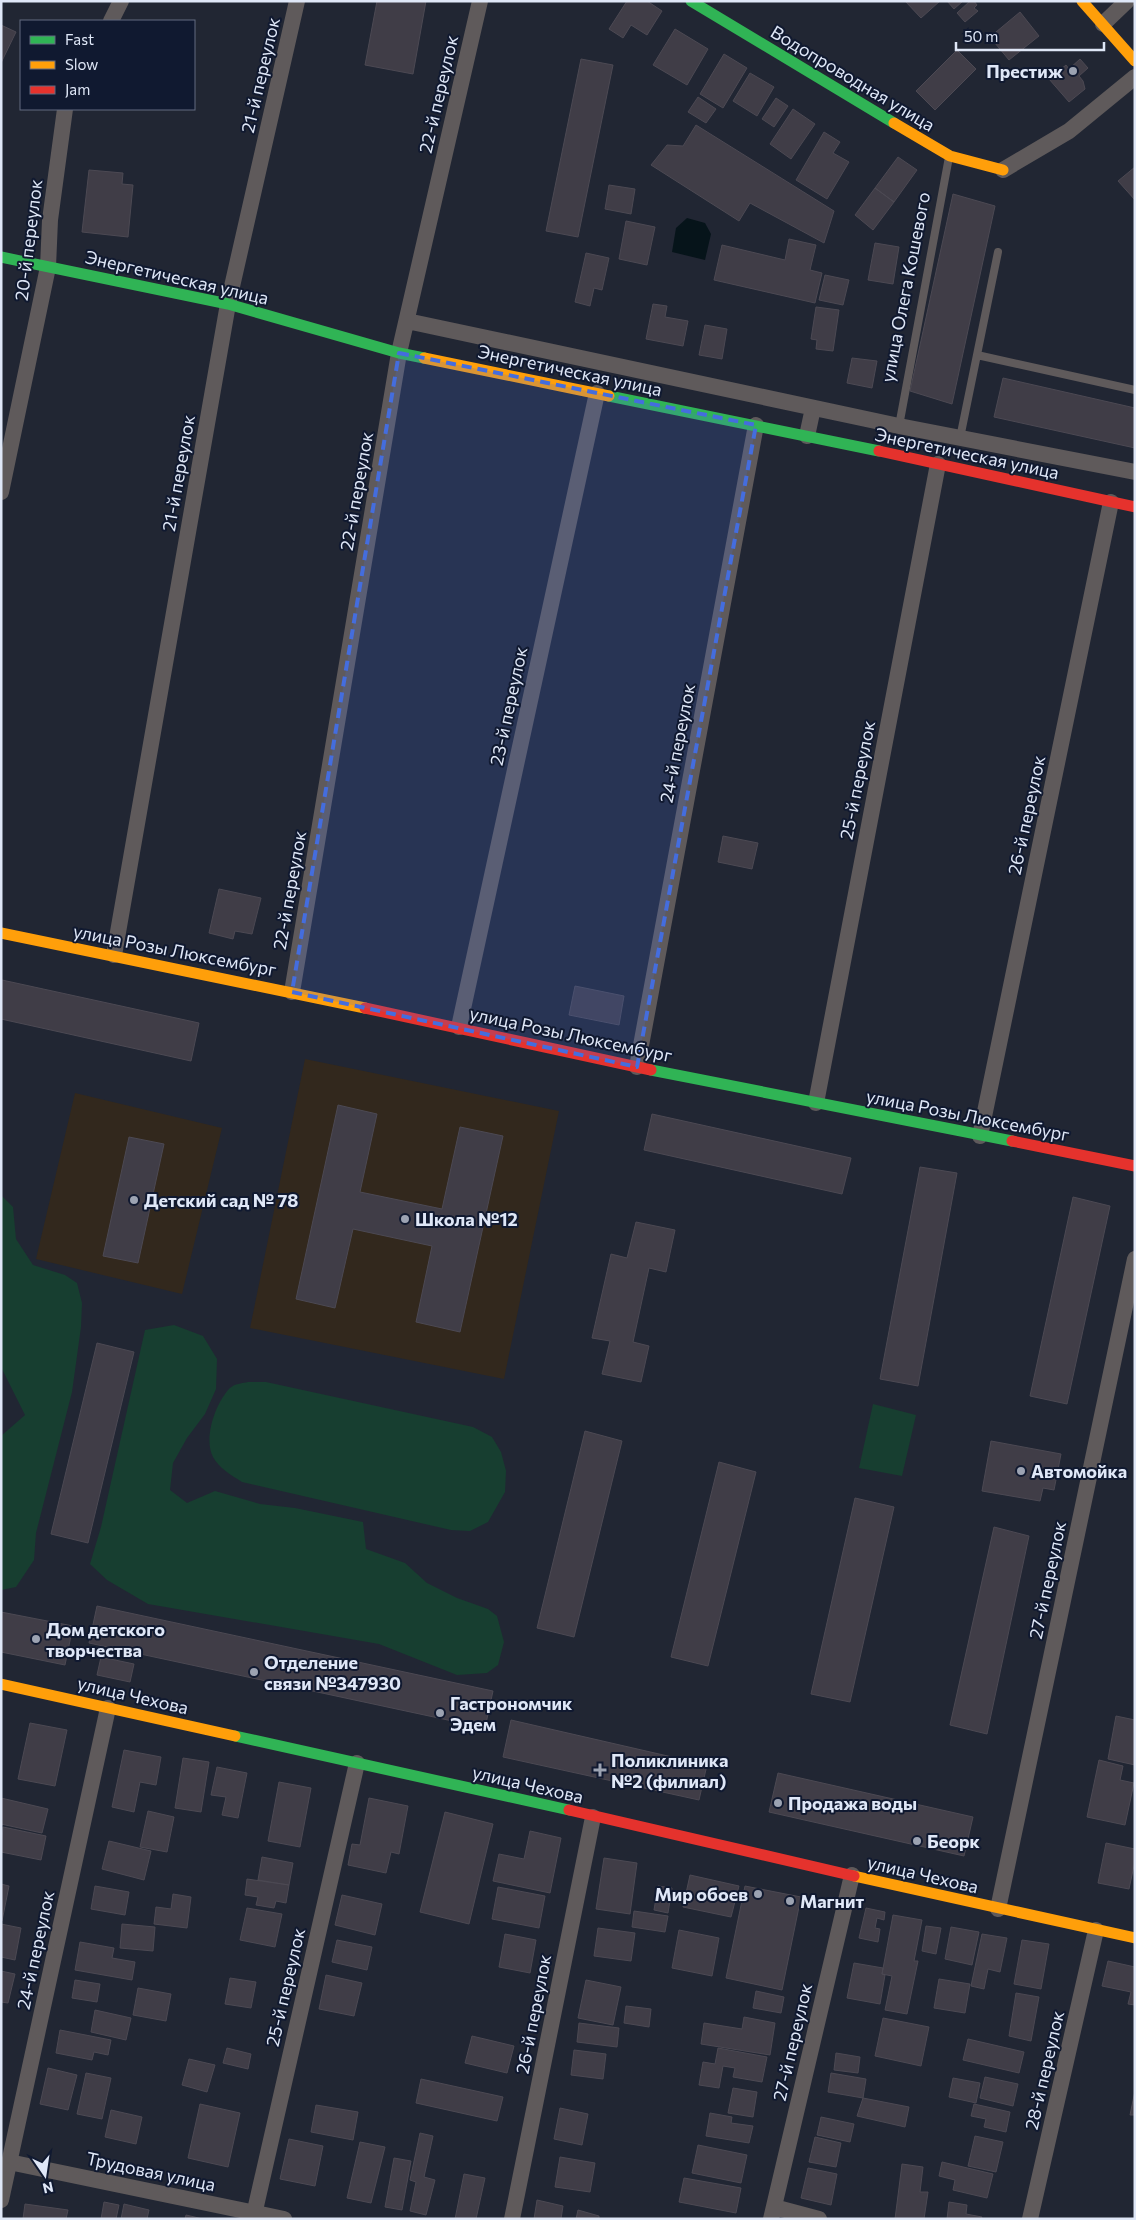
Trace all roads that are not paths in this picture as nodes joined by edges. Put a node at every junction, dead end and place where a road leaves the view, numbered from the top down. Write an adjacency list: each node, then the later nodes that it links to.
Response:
1 (121, 1): 7 (street)
2 (297, 1): 17 (street, 21-й переулок)
3 (480, 1): 18 (street, 22-й переулок)
4 (691, 1): 12 (street, Водопроводная улица)
5 (1082, 1): 8 (street)
6 (1127, 1): 8 (street)
7 (112, 20)
8 (1103, 24): 9 (street)
9 (1135, 61)
10 (1135, 77): 13 (street)
11 (65, 110): 16 (street, 20-й переулок)
12 (950, 156): 13 (street, Водопроводная улица); 25 (lane, улица Олега Кошевого)
13 (1003, 170)
14 (998, 252): 20 (lane)
15 (1, 257): 16 (street, Энергетическая улица)
16 (48, 267): 17 (street, Энергетическая улица); 30 (street, 20-й переулок)
17 (228, 304): 19 (street, Энергетическая улица); 34 (street, 21-й переулок)
18 (407, 321): 19 (street, 22-й переулок); 23 (street)
19 (399, 353): 22 (street, Энергетическая улица); 35 (street, 22-й переулок)
20 (977, 355): 21 (lane); 27 (lane)
21 (1135, 390)
22 (596, 393): 24 (street, Энергетическая улица); 36 (street, 23-й переулок)
23 (813, 408): 25 (street); 26 (street)
24 (756, 425): 26 (street, Энергетическая улица); 37 (street, 24-й переулок)
25 (899, 426): 27 (street)
26 (807, 436): 28 (street, Энергетическая улица)
27 (960, 438): 29 (street)
28 (938, 464): 31 (street, Энергетическая улица); 38 (street, 25-й переулок)
29 (1135, 472)
30 (1, 492)
31 (1111, 502): 32 (street, Энергетическая улица); 39 (street, 26-й переулок)
32 (1135, 507)
33 (1, 933): 34 (street, улица Розы Люксембург)
34 (114, 954): 35 (street, улица Розы Люксембург)
35 (292, 992): 36 (street, улица Розы Люксембург)
36 (459, 1027): 37 (street, улица Розы Люксембург)
37 (637, 1068): 38 (street, улица Розы Люксембург)
38 (816, 1103): 39 (street, улица Розы Люксембург)
39 (980, 1136): 40 (street, улица Розы Люксембург)
40 (1135, 1166)
41 (1135, 1259): 47 (street, 27-й переулок)
42 (1, 1684): 43 (street, улица Чехова)
43 (108, 1708): 44 (street, улица Чехова); 50 (street, 24-й переулок)
44 (357, 1764): 45 (street, улица Чехова); 53 (street, 25-й переулок)
45 (593, 1817): 46 (street, улица Чехова); 55 (street, 26-й переулок)
46 (852, 1875): 47 (street, улица Чехова); 52 (street, 27-й переулок)
47 (998, 1909): 48 (street, улица Чехова)
48 (1096, 1930): 49 (street, улица Чехова); 57 (street, 28-й переулок)
49 (1135, 1938)
50 (10, 2162): 51 (street, 24-й переулок); 53 (street, Трудовая улица)
51 (1, 2200)
52 (772, 2213): 56 (street)
53 (254, 2216): 54 (street, Трудовая улица)
54 (284, 2219)
55 (512, 2219)
56 (819, 2219)
57 (1030, 2219)

